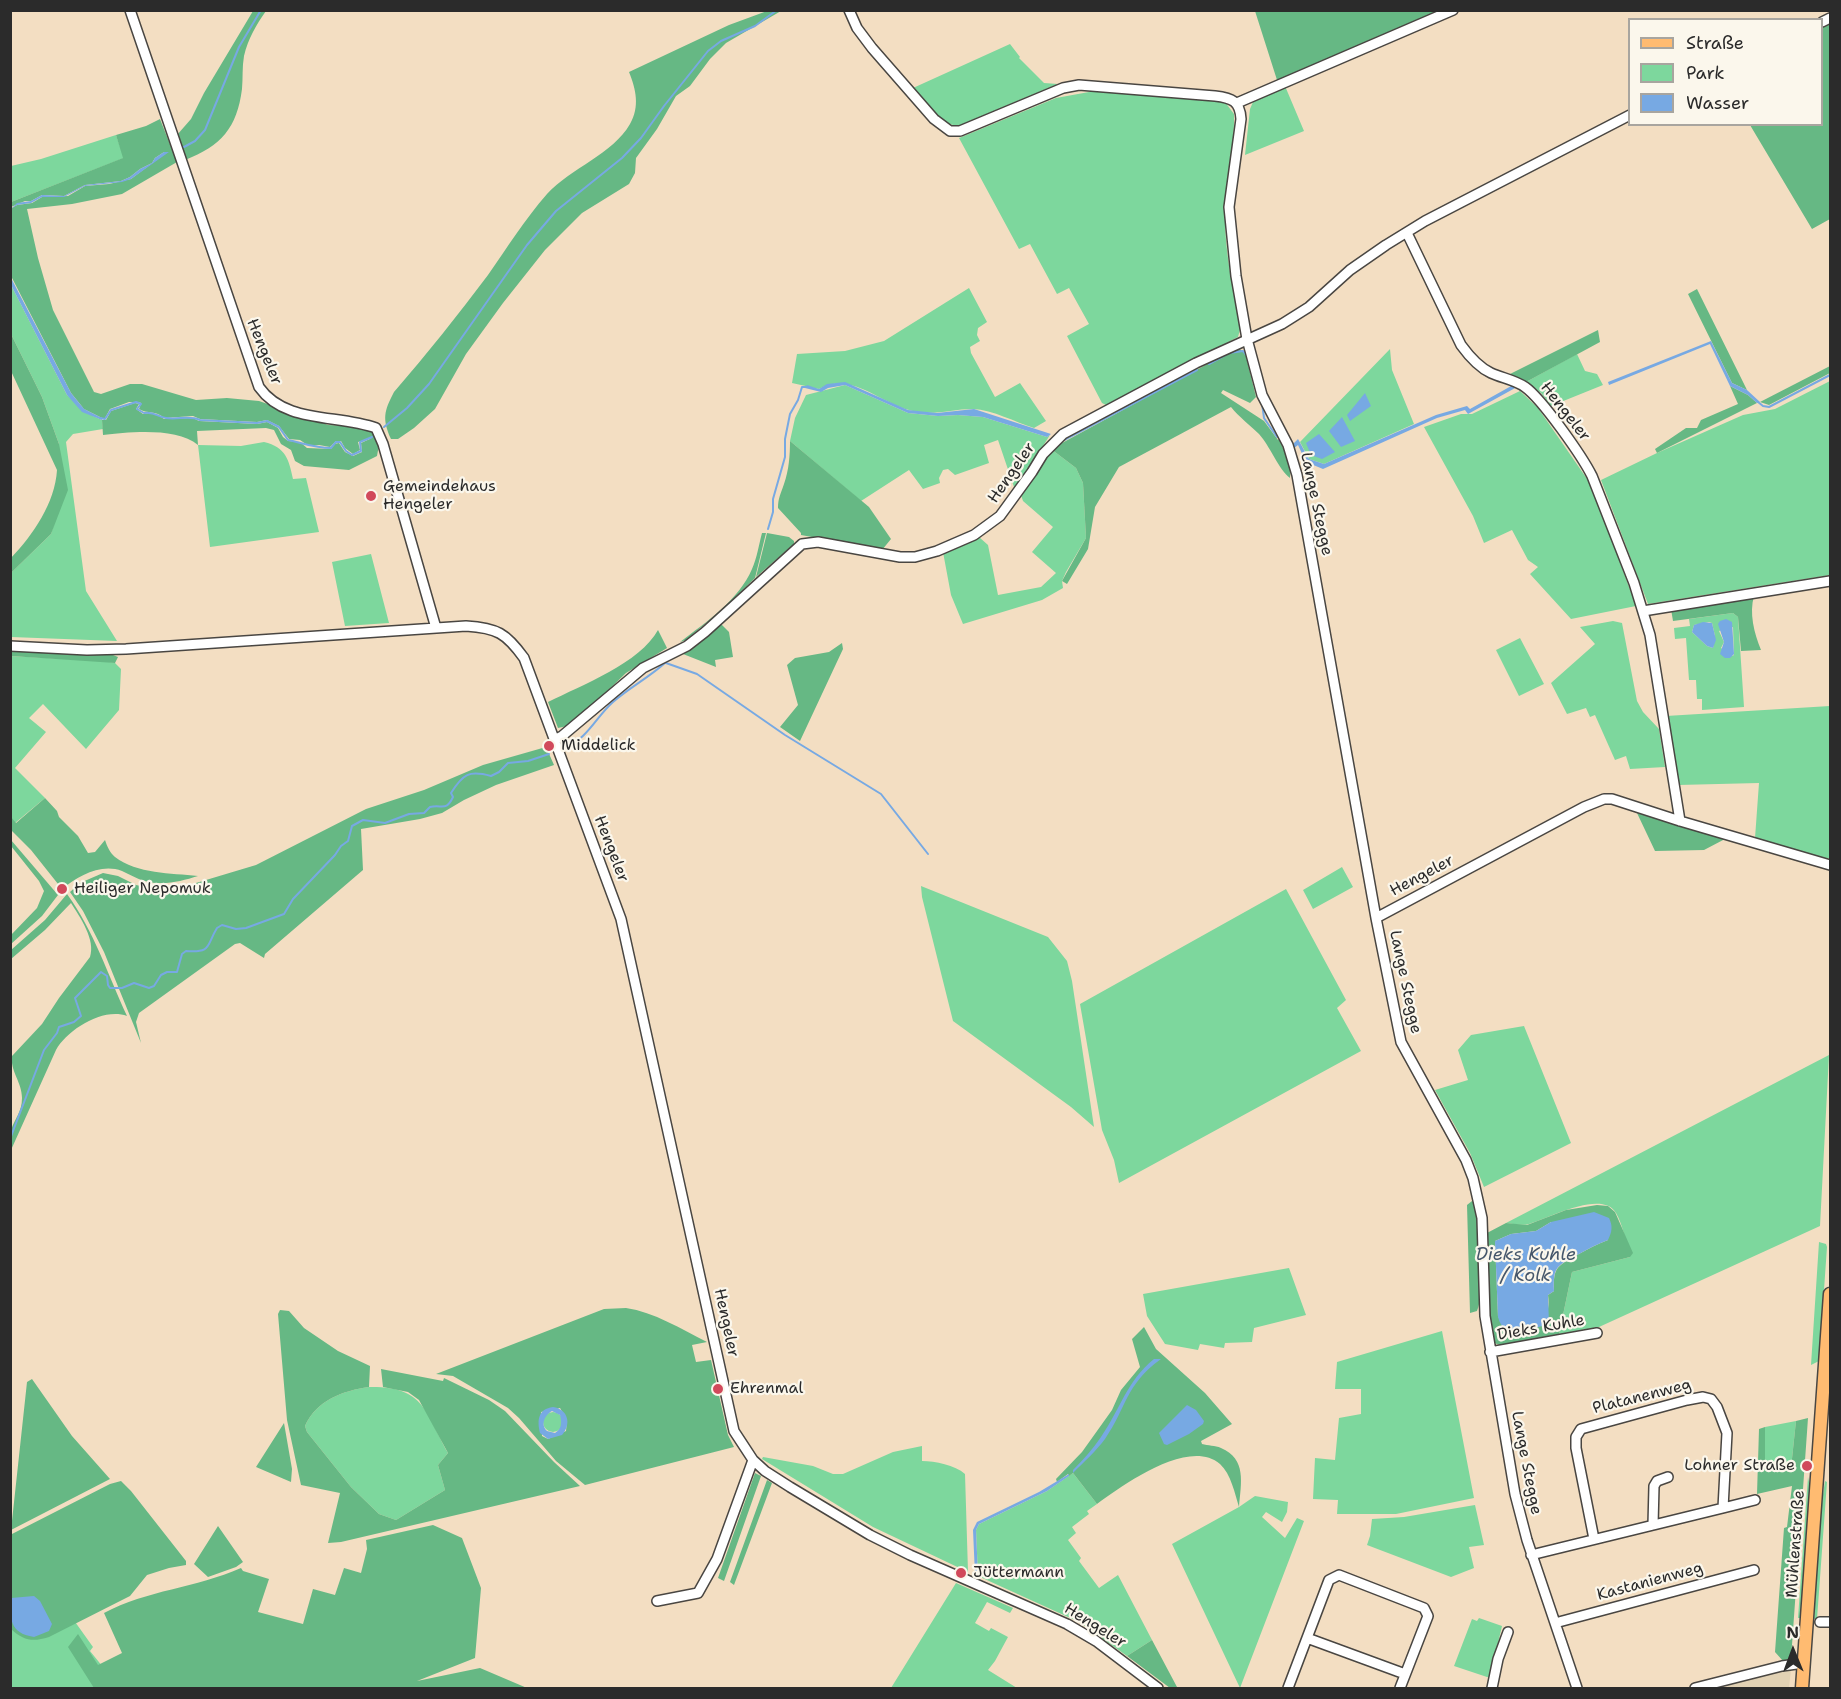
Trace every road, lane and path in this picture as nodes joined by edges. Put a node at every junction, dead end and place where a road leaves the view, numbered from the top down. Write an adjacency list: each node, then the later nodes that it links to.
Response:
1 (130, 10): 10 (street, Hengeler)
2 (849, 10): 4 (street)
3 (1453, 10): 4 (street)
4 (1237, 103): 7 (street, Lange Stegge)
5 (1628, 116): 6 (street, Hengeler)
6 (1407, 233): 7 (street, Hengeler); 9 (street, Hengeler)
7 (1247, 339): 12 (street, Hengeler); 15 (street, Lange Stegge)
8 (1830, 581): 9 (street)
9 (1643, 611): 13 (street, Hengeler)
10 (436, 628): 11 (street, Hengeler); 12 (street, Hengeler)
11 (10, 646)
12 (554, 740): 20 (street, Hengeler)
13 (1680, 821): 14 (street, Hengeler); 15 (street, Hengeler)
14 (1830, 864)
15 (1376, 918): 18 (street, Lange Stegge)
16 (1830, 1294): 19 (main road, Mühlenstraße)
17 (1597, 1333): 18 (street, Dieks Kuhle)
18 (1490, 1352): 26 (street, Lange Stegge)
19 (1826, 1422): 32 (main road, Mühlenstraße)
20 (753, 1460): 28 (street); 34 (street, Hengeler)
21 (1668, 1477): 24 (street)
22 (1755, 1500): 23 (street)
23 (1723, 1508): 24 (street); 25 (street, Platanenweg)
24 (1653, 1525): 25 (street)
25 (1594, 1539): 26 (street)
26 (1532, 1555): 29 (street, Lange Stegge)
27 (1754, 1570): 29 (street, Kastanienweg)
28 (657, 1601)
29 (1555, 1623): 38 (street, Lange Stegge)
30 (1508, 1632): 37 (street)
31 (1307, 1638): 33 (street); 33 (street); 35 (street)
32 (1804, 1663): 39 (street); 40 (main road, Mühlenstraße)
33 (1405, 1674): 36 (street)
34 (1158, 1689)
35 (1288, 1689)
36 (1400, 1689)
37 (1492, 1689)
38 (1577, 1689)
39 (1695, 1689)
40 (1802, 1689)

